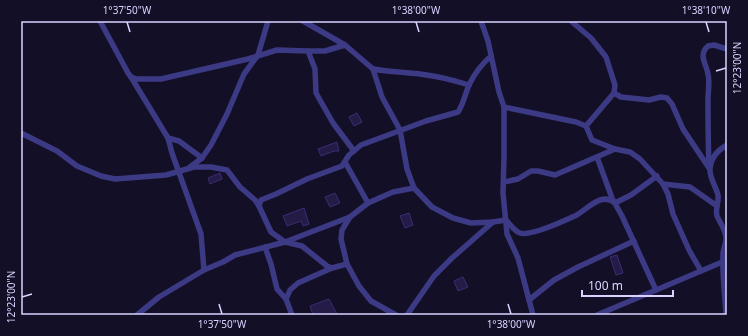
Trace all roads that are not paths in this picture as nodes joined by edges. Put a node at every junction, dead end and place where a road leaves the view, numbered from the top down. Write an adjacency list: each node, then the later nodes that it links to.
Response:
1 (100, 21): 12 (street)
2 (268, 21): 9 (street)
3 (303, 21): 6 (street)
4 (482, 21): 10 (street)
5 (571, 21): 14 (street)
6 (345, 45): 8 (street); 11 (street)
7 (727, 49): 26 (street)
8 (308, 51): 9 (street); 22 (street)
9 (258, 55): 12 (street); 24 (street)
10 (491, 56): 13 (street); 15 (street)
11 (373, 69): 13 (street); 17 (street)
12 (131, 77): 19 (street)
13 (469, 85): 17 (street)
14 (614, 93): 16 (street); 26 (street)
15 (504, 107): 16 (street); 29 (street)
16 (586, 126): 21 (street)
17 (400, 130): 22 (street); 31 (street)
18 (21, 133): 27 (street)
19 (168, 138): 24 (street); 27 (street)
20 (727, 145): 26 (street)
21 (615, 149): 23 (street); 28 (street)
22 (354, 151): 25 (street)
23 (597, 157): 29 (street); 33 (street)
24 (202, 158): 27 (street)
25 (345, 162): 32 (street); 34 (street)
26 (710, 168): 35 (street)
27 (181, 171): 34 (street); 45 (street)
28 (657, 176): 30 (street); 33 (street)
29 (504, 182): 37 (street)
30 (664, 184): 35 (street); 46 (street)
31 (414, 188): 32 (street); 38 (street)
32 (368, 203): 36 (street)
33 (615, 203): 37 (street); 39 (street)
34 (259, 206): 40 (street)
35 (717, 206): 42 (street)
36 (350, 217): 40 (street); 43 (street)
37 (506, 220): 38 (street); 49 (street)
38 (493, 222): 53 (street)
39 (634, 241): 47 (street); 49 (street)
40 (285, 242): 41 (street); 44 (street)
41 (265, 247): 45 (street); 48 (street)
42 (725, 261): 46 (street); 56 (street)
43 (348, 264): 44 (street); 52 (street)
44 (332, 268): 48 (street)
45 (204, 270): 50 (street)
46 (701, 271): 47 (street)
47 (656, 290): 55 (street)
48 (286, 299): 51 (street)
49 (529, 300): 54 (street)
50 (137, 315)
51 (292, 315)
52 (396, 315)
53 (407, 315)
54 (533, 315)
55 (597, 315)
56 (726, 315)

